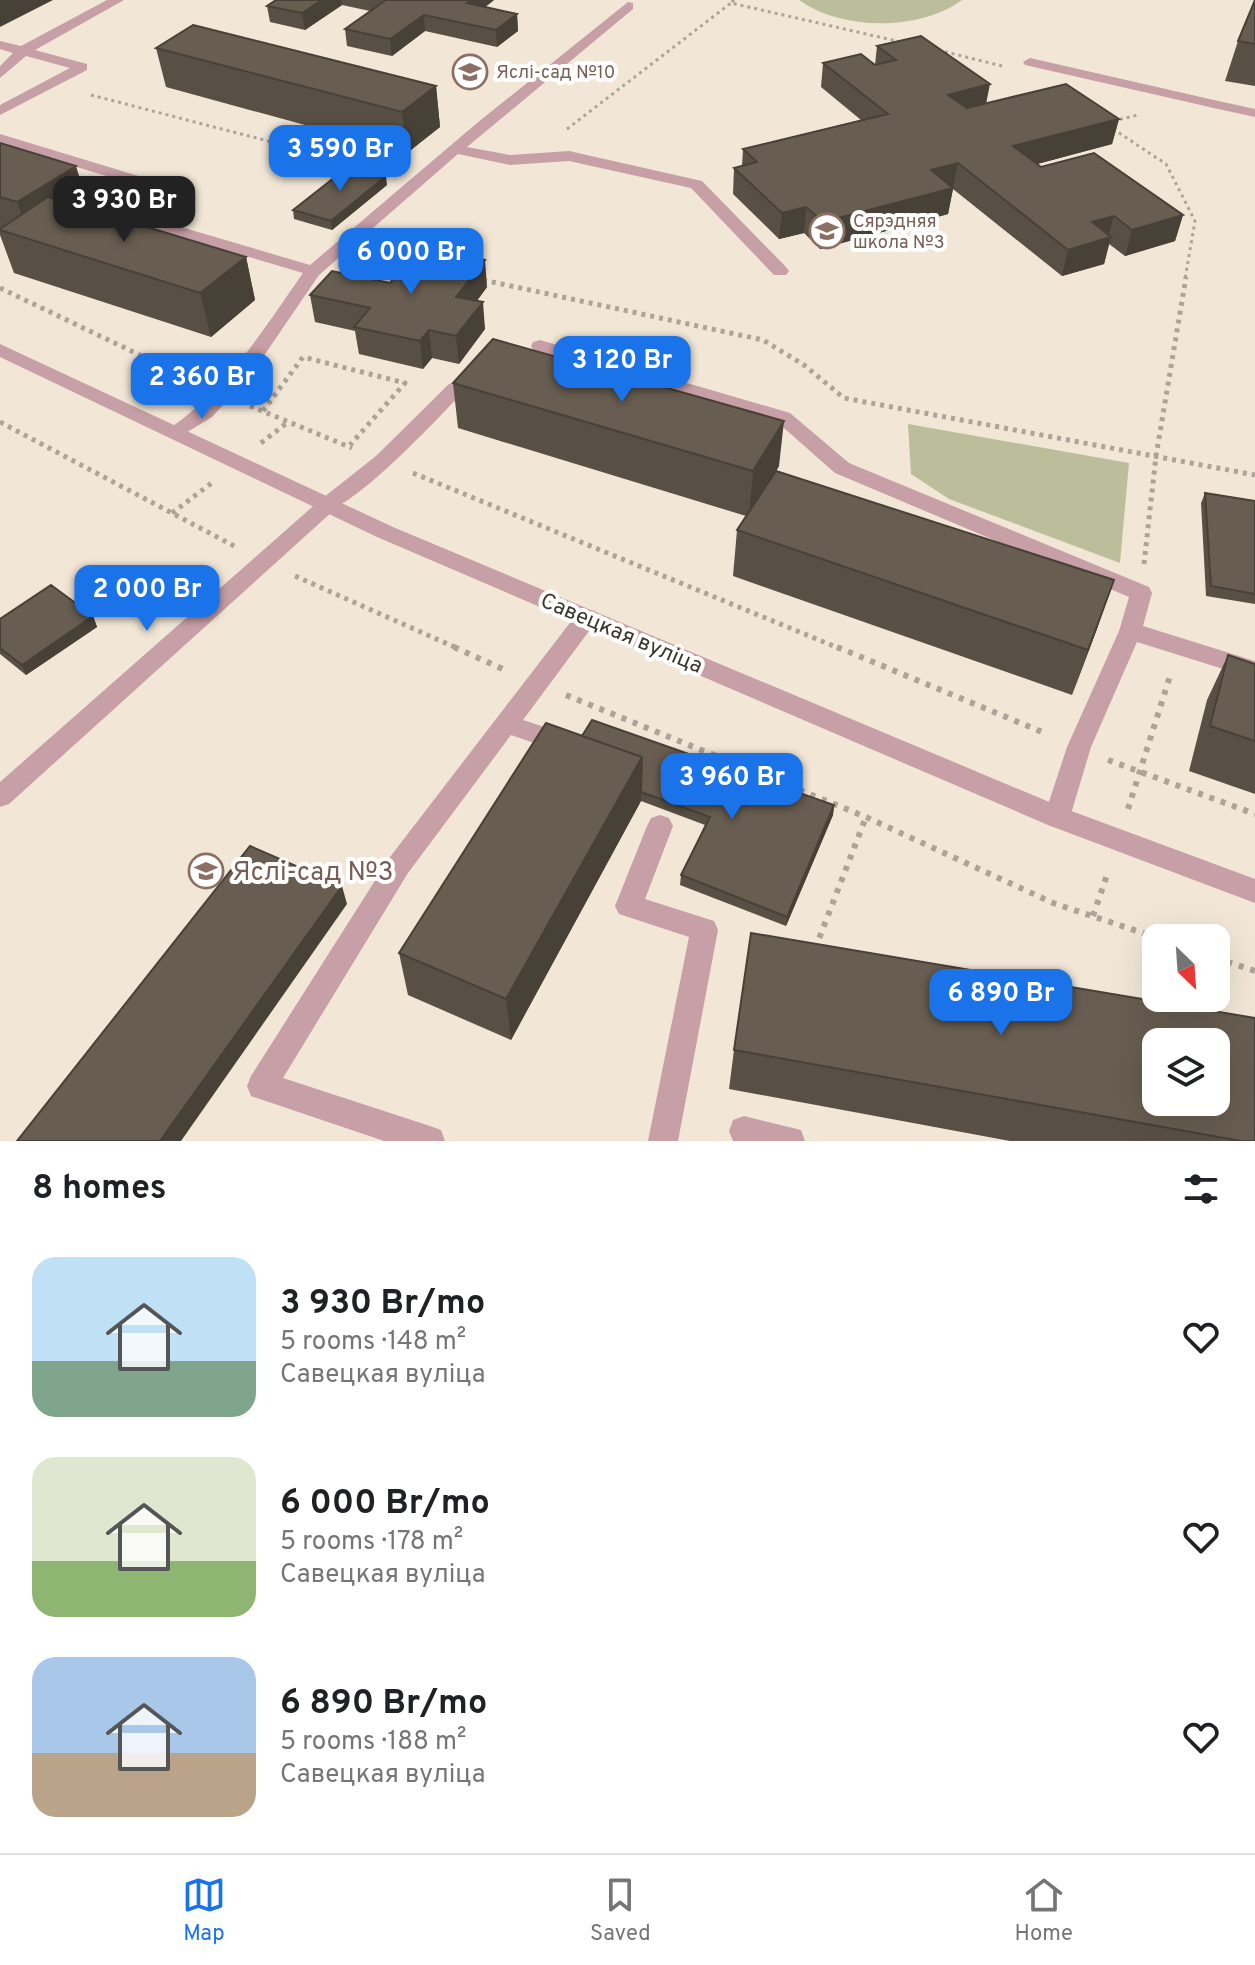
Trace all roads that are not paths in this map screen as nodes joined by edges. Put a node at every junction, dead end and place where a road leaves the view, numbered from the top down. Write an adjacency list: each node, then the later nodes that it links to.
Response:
1 (117, 0): 4 (street)
2 (628, 6): 10 (street)
3 (0, 45): 4 (street)
4 (23, 51): 6 (street); 7 (street)
5 (1030, 62): 8 (street)
6 (0, 74)
7 (0, 111)
8 (1255, 113)
9 (0, 139): 11 (street)
10 (456, 149): 11 (street); 12 (street)
11 (313, 271): 16 (street)
12 (780, 271)
13 (540, 346): 19 (street)
14 (0, 350): 16 (street, Савецкая вуліца)
15 (456, 388): 17 (street)
16 (176, 433): 17 (street, Савецкая вуліца)
17 (326, 506): 18 (street, Савецкая вуліца); 23 (street)
18 (587, 617): 21 (street); 24 (street, Савецкая вуліца)
19 (1130, 631): 20 (street); 24 (street)
20 (1255, 670)
21 (507, 724): 22 (street); 28 (street)
22 (567, 745)
23 (0, 797)
24 (1057, 817): 26 (street, Савецкая вуліца)
25 (660, 826): 29 (street)
26 (1255, 891)
27 (744, 1131): 30 (street)
28 (430, 1141)
29 (663, 1141)
30 (790, 1141)

